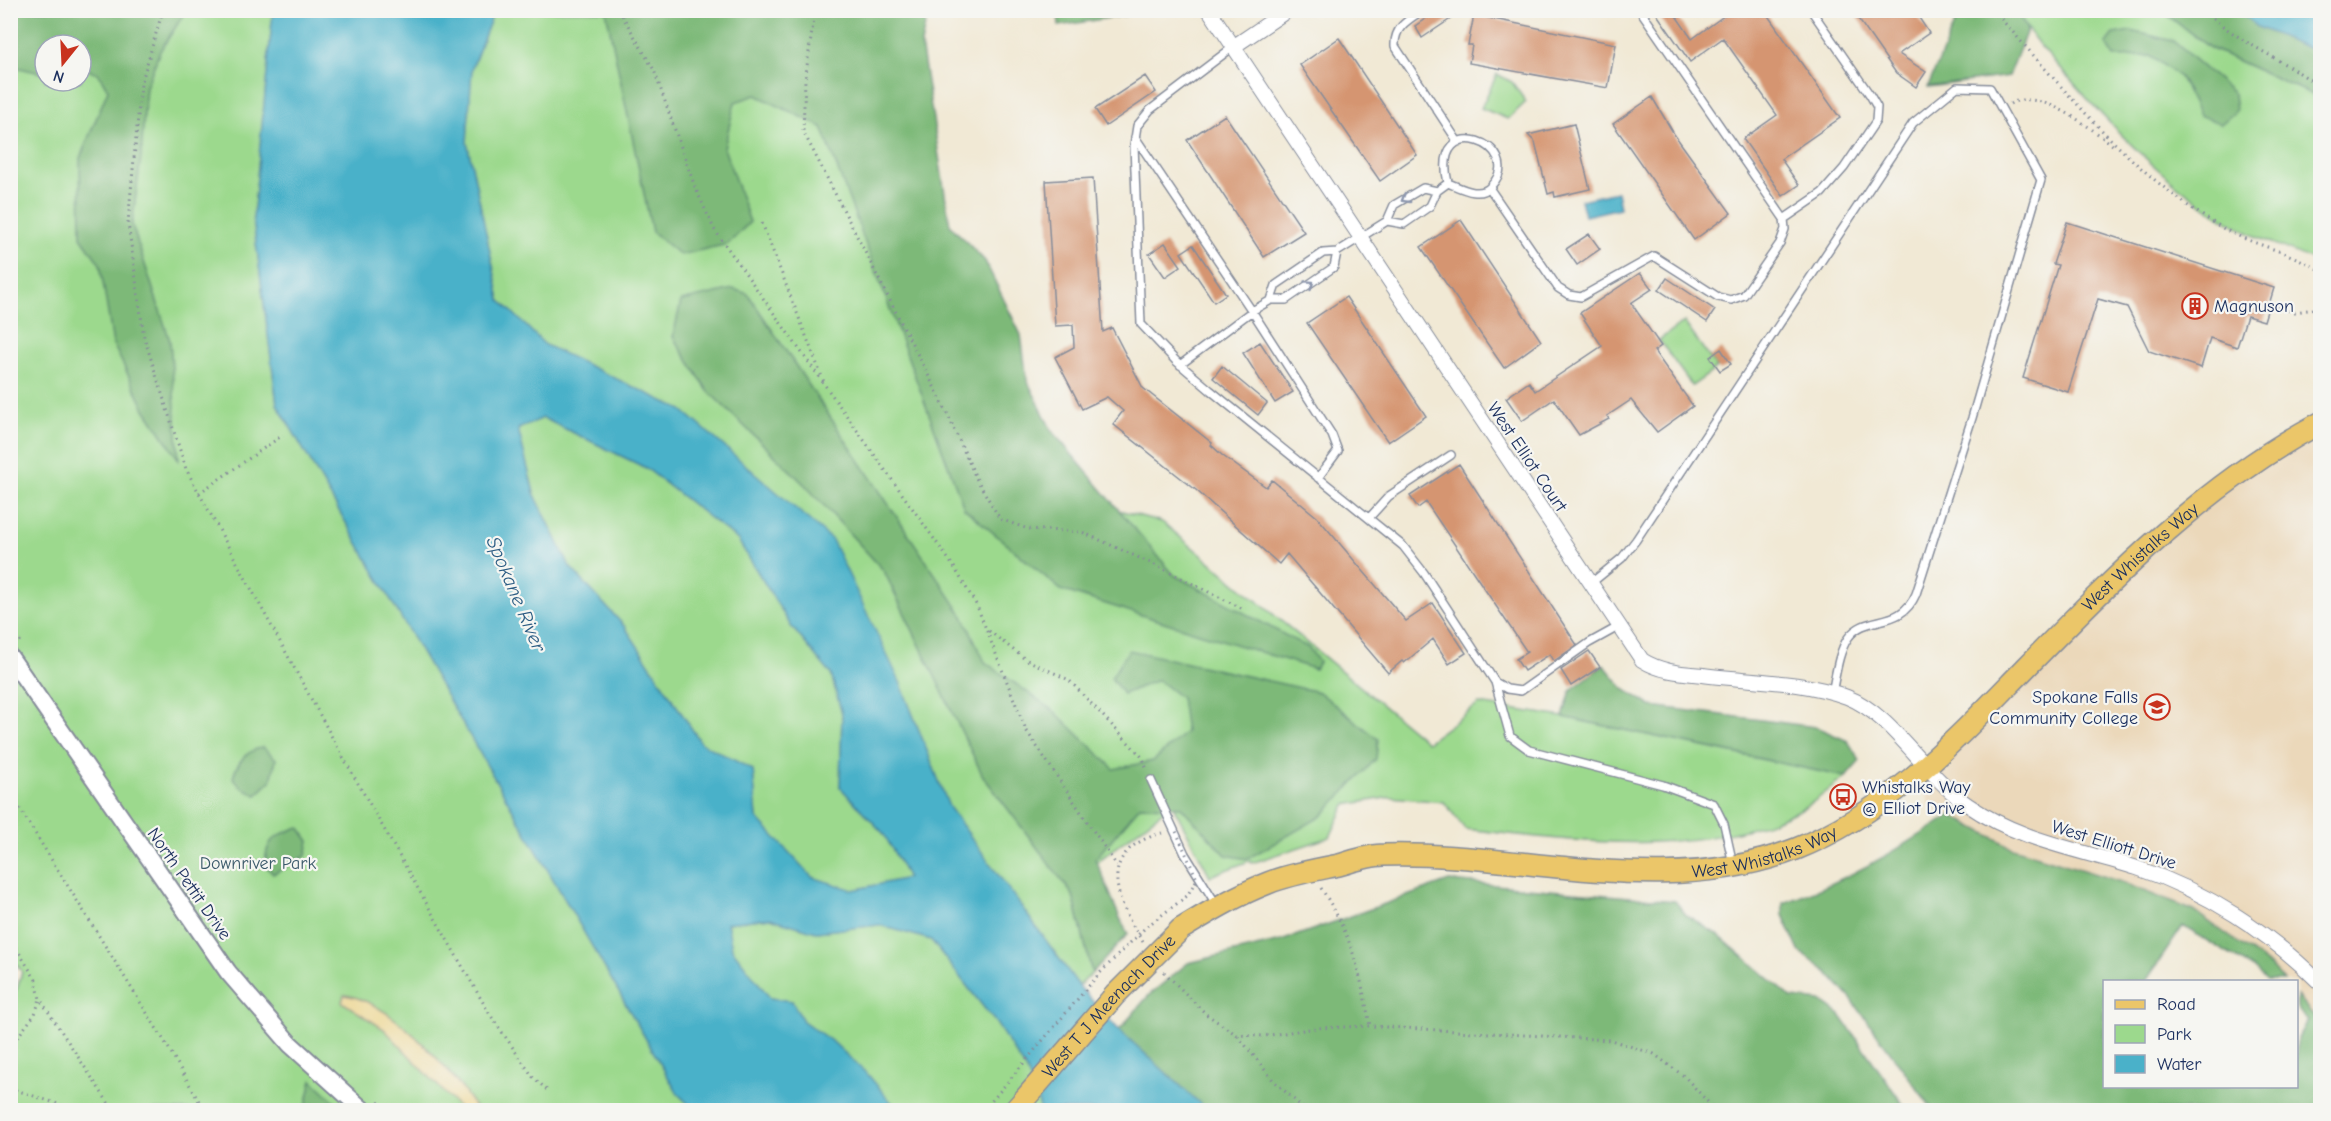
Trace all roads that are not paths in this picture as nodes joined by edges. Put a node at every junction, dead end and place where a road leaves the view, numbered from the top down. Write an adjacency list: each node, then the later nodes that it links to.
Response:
1 (1209, 10): 6 (street, West Elliot Court)
2 (1288, 10): 6 (street)
3 (1423, 10): 8 (lane)
4 (1640, 10): 12 (lane)
5 (1811, 10): 12 (lane)
6 (1233, 47): 7 (lane); 14 (street, West Elliot Court)
7 (1136, 137): 17 (lane); 18 (lane)
8 (1458, 142): 9 (lane); 10 (lane)
9 (1448, 183): 10 (lane); 11 (lane)
10 (1490, 189): 12 (lane)
11 (1437, 191): 13 (lane, one-way to 13); 13 (lane)
12 (1784, 219)
13 (1387, 221): 14 (lane)
14 (1360, 238): 15 (lane); 23 (street, West Elliot Court)
15 (1337, 252): 16 (lane); 16 (lane, one-way to 15)
16 (1271, 300): 17 (lane)
17 (1252, 311): 18 (lane); 21 (lane)
18 (1180, 365): 21 (lane)
19 (2320, 423): 28 (main road, West Whistalks Way)
20 (1451, 455): 22 (lane)
21 (1318, 478): 22 (lane)
22 (1369, 518): 26 (lane)
23 (1590, 584): 24 (street, West Elliot Court); 27 (lane)
24 (1618, 627): 26 (lane); 27 (street, West Elliot Court)
25 (18, 653): 34 (street, North Pettit Drive)
26 (1496, 682): 30 (lane)
27 (1832, 693): 28 (street, West Elliot Court)
28 (1925, 767): 30 (main road, West Whistalks Way); 33 (street, West Elliott Drive)
29 (1151, 780): 32 (lane)
30 (1734, 866): 31 (main road, West Whistalks Way)
31 (1310, 871): 32 (main road, West T J Meenach Drive)
32 (1218, 906): 35 (main road, West T J Meenach Drive, bridge)
33 (2320, 983)
34 (363, 1110)
35 (1015, 1110)

